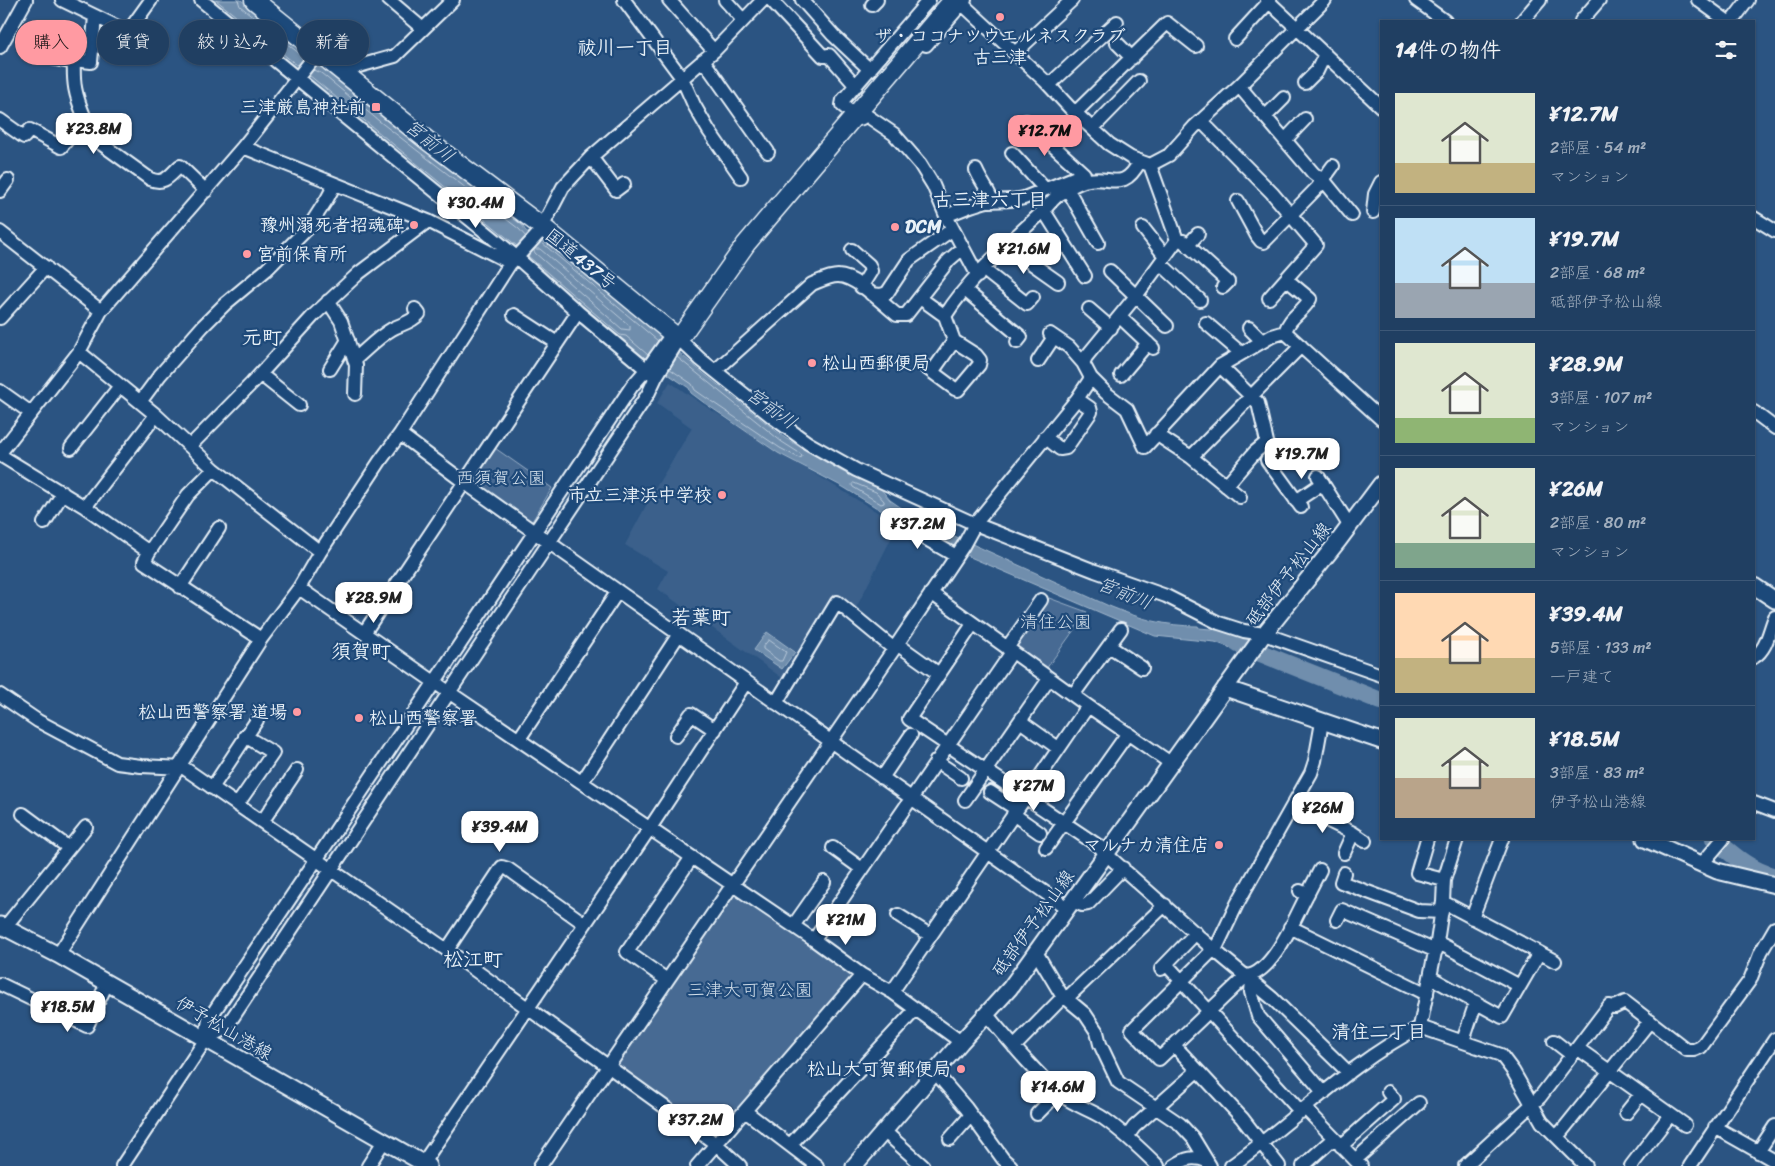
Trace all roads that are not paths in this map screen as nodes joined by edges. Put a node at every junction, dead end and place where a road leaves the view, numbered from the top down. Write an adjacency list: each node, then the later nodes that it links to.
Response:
1 (26, 0): 40 (street)
2 (62, 0): 25 (street)
3 (151, 0): 25 (street)
4 (201, 0): 52 (street)
5 (254, 0): 36 (highway, 国道437号)
6 (390, 0): 34 (street)
7 (453, 0): 34 (street)
8 (624, 0): 53 (street)
9 (670, 0): 41 (street)
10 (725, 0): 26 (street)
11 (763, 0): 26 (street)
12 (771, 0): 57 (street)
13 (802, 0): 50 (street)
14 (929, 0): 50 (street)
15 (942, 0): 35 (highway)
16 (1072, 0): 42 (street)
17 (1325, 0): 33 (street)
18 (1416, 0): 27 (street)
19 (1540, 0): 28 (street)
20 (1599, 0): 29 (street)
21 (1698, 0): 30 (street)
22 (1748, 0): 31 (street)
23 (959, 1): 35 (highway); 42 (street); 62 (street)
24 (1268, 1): 33 (street); 37 (street)
25 (95, 16): 46 (street)
26 (743, 20): 41 (street)
27 (1444, 20)
28 (1523, 20)
29 (1581, 20)
30 (1726, 20)
31 (1733, 20)
32 (1117, 22): 56 (street)
33 (1296, 27): 43 (street); 58 (street)
34 (423, 29): 51 (street)
35 (919, 32): 62 (highway)
36 (297, 38)
37 (1235, 39)
38 (1117, 43): 44 (street)
39 (1196, 46): 44 (street)
40 (0, 47)
41 (714, 51): 45 (street)
42 (1015, 53): 56 (street)
43 (1325, 54): 55 (street); 60 (street)
44 (1132, 58): 61 (street)
45 (703, 60): 53 (street); 72 (street)
46 (87, 62)
47 (74, 65): 68 (street)
48 (308, 65): 52 (street)
49 (332, 65): 51 (highway, 国道437号)
50 (870, 70): 57 (street)
51 (341, 71): 101 (highway, 国道437号)
52 (298, 77): 71 (street); 110 (street)
53 (682, 78): 74 (street); 80 (street)
54 (1139, 82): 69 (street)
55 (1305, 83)
56 (1049, 85): 61 (street)
57 (856, 86): 62 (street)
58 (1239, 86): 63 (street); 67 (street)
59 (1284, 98): 63 (street)
60 (1380, 106)
61 (1076, 112): 69 (street)
62 (855, 113): 96 (street); 140 (highway)
63 (1265, 117): 70 (street)
64 (1305, 119): 70 (street)
65 (0, 120): 68 (street)
66 (1026, 121): 79 (street)
67 (1201, 122): 75 (street); 94 (street)
68 (78, 127): 89 (street)
69 (1093, 128): 75 (street)
70 (1285, 140): 82 (street)
71 (243, 148): 83 (street); 89 (street)
72 (768, 152)
73 (1012, 153): 86 (street)
74 (591, 157): 84 (street); 101 (street)
75 (1145, 163): 87 (street); 105 (street)
76 (1333, 166): 82 (street)
77 (976, 170): 90 (street)
78 (1104, 173): 79 (street)
79 (1084, 174): 86 (street)
80 (741, 177)
81 (8, 180): 88 (street)
82 (1322, 180): 94 (street); 95 (street)
83 (335, 184): 98 (street); 164 (street)
84 (624, 184)
85 (1380, 184): 93 (street)
86 (1044, 189): 90 (street)
87 (1068, 190): 92 (street); 106 (street)
88 (0, 191)
89 (206, 191): 129 (street)
90 (992, 201): 96 (street)
91 (1238, 201): 94 (street)
92 (1044, 211): 107 (street); 115 (street)
93 (1373, 212)
94 (1290, 214): 116 (street)
95 (1352, 215)
96 (946, 216): 100 (street)
97 (1755, 219): 102 (street)
98 (428, 221): 110 (street); 126 (street)
99 (1143, 228): 111 (street)
100 (953, 229): 108 (street); 120 (street)
101 (540, 230): 110 (street); 140 (highway, 国道437号)
102 (1775, 231)
103 (0, 232): 112 (street)
104 (1198, 234): 105 (street)
105 (1182, 242): 111 (street); 118 (street)
106 (1098, 243)
107 (1007, 246): 114 (street); 117 (street)
108 (963, 248): 114 (street); 123 (street)
109 (851, 250): 120 (street)
110 (516, 257): 130 (street); 171 (street)
111 (1162, 260): 121 (street); 125 (street)
112 (46, 267): 129 (street); 134 (street)
113 (1110, 271): 121 (street)
114 (981, 273): 119 (street); 122 (street)
115 (1085, 276)
116 (1286, 279): 124 (street); 139 (street)
117 (1058, 282)
118 (1223, 287)
119 (965, 290): 132 (street); 144 (street)
120 (866, 291): 123 (street); 154 (street)
121 (1136, 296): 133 (street); 136 (street)
122 (1033, 297)
123 (920, 298): 132 (street)
124 (1269, 298)
125 (1200, 300)
126 (328, 302): 141 (street); 156 (street)
127 (415, 308): 149 (street)
128 (1089, 309): 137 (street)
129 (101, 311): 147 (street)
130 (578, 312): 145 (street); 155 (street)
131 (514, 315): 145 (street)
132 (945, 316): 142 (street)
133 (1120, 317): 137 (street); 157 (street)
134 (0, 318)
135 (1206, 323): 148 (street)
136 (1167, 326)
137 (1111, 328): 151 (street)
138 (1249, 328): 143 (street)
139 (1284, 332): 143 (street); 146 (street)
140 (674, 338): 154 (street); 155 (street)
141 (348, 340): 149 (street); 153 (street)
142 (954, 341): 142 (street)
143 (1262, 341): 148 (street)
144 (1017, 342)
145 (557, 343): 180 (street)
146 (1301, 346): 162 (street); 169 (street)
147 (79, 352): 159 (street); 166 (street)
148 (1241, 353): 152 (street)
149 (354, 360): 161 (street)
150 (1038, 361): 151 (street)
151 (1083, 363): 158 (street)
152 (1220, 366): 162 (street); 172 (street)
153 (330, 369)
154 (715, 371): 188 (street)
155 (652, 372): 191 (street); 192 (street)
156 (260, 374): 165 (street); 174 (street)
157 (1121, 375)
158 (1091, 378): 163 (street); 172 (street)
159 (120, 386): 164 (street); 175 (street)
160 (0, 390): 166 (street)
161 (355, 394)
162 (1251, 396): 178 (street); 182 (street)
163 (1077, 399): 173 (street); 173 (street)
164 (140, 402): 168 (street)
165 (299, 405)
166 (31, 413): 176 (street)
167 (1755, 413): 170 (street)
168 (156, 415): 174 (street); 185 (street)
169 (1380, 418)
170 (1775, 428)
171 (400, 434): 180 (street); 194 (street)
172 (1156, 434): 178 (street)
173 (1045, 437): 188 (street)
174 (190, 446): 179 (street)
175 (71, 448)
176 (0, 454): 183 (street)
177 (1287, 454): 189 (street)
178 (1191, 457): 182 (street)
179 (214, 469): 193 (street); 194 (street)
180 (464, 482): 191 (street); 206 (street)
181 (1380, 485): 189 (main road, 砥部伊予松山線)
182 (1226, 486): 184 (street)
183 (63, 493): 185 (street); 187 (street)
184 (1240, 496)
185 (85, 507): 193 (street)
186 (895, 521): 195 (street)
187 (44, 523)
188 (975, 524): 195 (street); 208 (street)
189 (1350, 525): 208 (main road, 砥部伊予松山線)
190 (219, 528): 196 (street)
191 (535, 532): 192 (street); 218 (street)
192 (549, 543): 199 (street); 221 (street)
193 (149, 552): 196 (street)
194 (320, 552): 198 (street)
195 (957, 555): 200 (street)
196 (180, 587): 209 (street)
197 (1755, 587): 202 (main road)
198 (299, 588): 206 (street); 209 (street)
199 (618, 591): 207 (street); 234 (street)
200 (931, 593): 204 (street); 211 (street)
201 (1041, 600): 212 (street)
202 (1775, 600)
203 (1775, 618): 213 (street)
204 (973, 624): 212 (street); 215 (street)
205 (1121, 629): 210 (street)
206 (364, 633): 218 (street)
207 (679, 634): 219 (street); 246 (street)
208 (1261, 638): 216 (street); 220 (main road, 砥部伊予松山線)
209 (261, 639): 241 (street)
210 (1109, 646): 214 (street); 222 (street)
211 (895, 647): 215 (street); 224 (street); 236 (street)
212 (1009, 650): 217 (street); 237 (street)
213 (1755, 656)
214 (1142, 668)
215 (939, 674): 237 (street)
216 (1380, 675)
217 (1049, 678): 222 (street); 227 (street)
218 (434, 682): 221 (street); 277 (street)
219 (746, 682): 224 (street); 230 (street)
220 (1225, 688): 228 (main road); 240 (main road, 砥部伊予松山線)
221 (450, 693): 234 (street); 280 (street)
222 (1073, 696): 225 (street)
223 (2, 700): 241 (street)
224 (776, 703): 236 (street)
225 (1088, 706): 231 (street); 238 (street)
226 (256, 720): 233 (street)
227 (1020, 721): 238 (street); 243 (street)
228 (1322, 722): 235 (main road); 252 (street)
229 (677, 730): 230 (street)
230 (715, 730): 261 (street)
231 (1128, 733): 240 (street); 259 (street)
232 (911, 735): 244 (street)
233 (245, 736): 247 (street); 254 (street)
234 (519, 740): 246 (street)
235 (1380, 741)
236 (831, 742): 244 (street); 286 (street)
237 (947, 744): 239 (street); 243 (street)
238 (1058, 748): 249 (street)
239 (936, 761): 245 (street); 250 (street)
240 (1172, 764): 275 (main road, 砥部伊予松山線)
241 (177, 769): 247 (street); 307 (street)
242 (297, 770): 258 (street)
243 (986, 770): 249 (street); 251 (street)
244 (882, 778): 250 (street)
245 (962, 778)
246 (582, 782): 261 (street)
247 (212, 788): 254 (street)
248 (990, 792): 256 (street)
249 (1025, 796): 256 (street); 259 (street)
250 (910, 798): 273 (street); 281 (street)
251 (966, 800)
252 (1294, 804): 263 (street); 304 (street)
253 (1755, 804): 255 (street)
254 (237, 805): 258 (street)
255 (1775, 811)
256 (1014, 812): 262 (street); 273 (street)
257 (23, 814): 270 (street)
258 (262, 822): 277 (street)
259 (1064, 822): 272 (street); 275 (street)
260 (86, 827): 270 (street)
261 (650, 828): 276 (street); 294 (street)
262 (1040, 833)
263 (1353, 833): 269 (street); 274 (street)
264 (1426, 840): 283 (street)
265 (1457, 840): 283 (street)
266 (1502, 840): 292 (street)
267 (1647, 840): 278 (main road)
268 (1722, 840): 278 (street)
269 (1365, 841)
270 (69, 848): 295 (street)
271 (833, 848): 281 (street)
272 (1046, 848)
273 (987, 853): 288 (street); 300 (street)
274 (1344, 853)
275 (1106, 854): 279 (street); 288 (main road, 砥部伊予松山線)
276 (692, 857): 286 (street); 312 (street)
277 (316, 860): 280 (street); 328 (street)
278 (1701, 865): 287 (main road)
279 (1123, 868): 288 (street); 289 (street)
280 (330, 870): 303 (street); 328 (street)
281 (862, 870): 301 (street)
282 (1320, 870): 297 (street)
283 (1444, 880): 290 (street)
284 (1341, 881): 290 (street)
285 (824, 882): 296 (street)
286 (732, 885): 296 (street); 312 (street)
287 (1775, 885)
288 (1069, 905): 305 (main road, 砥部伊予松山線)
289 (1165, 905): 299 (street); 319 (street)
290 (1442, 907): 292 (street); 302 (street)
291 (898, 915): 300 (street)
292 (1472, 918): 306 (street)
293 (1337, 920): 302 (street)
294 (585, 924): 303 (street); 321 (street)
295 (2, 926): 307 (main road, 伊予松山港線)
296 (793, 926): 301 (street)
297 (1290, 927): 311 (street); 318 (street)
298 (1775, 928): 325 (street)
299 (1196, 933): 304 (street); 313 (street)
300 (930, 935): 317 (street)
301 (814, 940): 309 (street)
302 (1437, 946): 310 (street); 316 (street)
303 (447, 950): 321 (street)
304 (1214, 950): 311 (street); 313 (street)
305 (1036, 952): 319 (street); 324 (main road, 砥部伊予松山線)
306 (1539, 953): 308 (street); 316 (street)
307 (58, 956): 314 (main road, 伊予松山港線)
308 (1555, 962)
309 (862, 974): 317 (street); 348 (street)
310 (1430, 977): 318 (street); 320 (street)
311 (1249, 979): 323 (street); 339 (street); 342 (street)
312 (666, 980): 335 (street)
313 (1182, 981): 323 (street); 332 (street)
314 (107, 983): 315 (street); 328 (main road, 伊予松山港線)
315 (0, 984)
316 (1520, 986): 320 (street)
317 (892, 992): 322 (street)
318 (1427, 994): 326 (street)
319 (1065, 997): 333 (street); 346 (street)
320 (1476, 1002): 329 (street)
321 (528, 1007): 335 (street); 369 (street)
322 (916, 1010): 331 (street); 364 (street)
323 (1210, 1010): 332 (street); 347 (street)
324 (987, 1015): 331 (main road, 砥部伊予松山線); 333 (street)
325 (1650, 1021): 334 (street); 337 (street)
326 (1420, 1027): 329 (street); 339 (street)
327 (1775, 1038): 355 (street)
328 (206, 1040): 360 (main road, 伊予松山港線); 371 (street)
329 (1463, 1041): 345 (street)
330 (1554, 1041): 334 (street)
331 (961, 1042): 338 (main road, 砥部伊予松山線)
332 (1174, 1045): 336 (street)
333 (1014, 1047): 340 (street)
334 (1574, 1052): 337 (street); 345 (street)
335 (608, 1065): 362 (street); 373 (street)
336 (1197, 1071): 346 (street); 363 (street)
337 (1609, 1071): 343 (street); 358 (street)
338 (935, 1072): 351 (street); 356 (main road, 砥部伊予松山線)
339 (1349, 1073): 342 (street)
340 (1059, 1092): 350 (street); 357 (street)
341 (1388, 1092): 361 (street)
342 (1324, 1093): 347 (street)
343 (1641, 1094): 349 (street); 352 (street)
344 (1418, 1102): 368 (street)
345 (1532, 1106): 358 (street); 384 (street)
346 (1156, 1108): 357 (street); 367 (street)
347 (1303, 1110): 361 (street); 363 (street)
348 (745, 1111): 362 (street); 364 (street)
349 (1626, 1113)
350 (1037, 1114)
351 (971, 1115): 359 (street); 378 (street)
352 (1670, 1115): 353 (street); 386 (street)
353 (1684, 1125)
354 (1775, 1126): 365 (street)
355 (1714, 1127): 365 (street); 387 (street)
356 (884, 1131): 370 (main road, 砥部伊予松山線); 377 (street)
357 (1127, 1137): 379 (street)
358 (1557, 1137): 385 (street)
359 (950, 1139)
360 (384, 1141): 369 (main road, 伊予松山港線); 372 (street)
361 (1338, 1142): 368 (street); 383 (street)
362 (716, 1144): 374 (street); 375 (street)
363 (1262, 1144): 381 (street); 382 (street)
364 (790, 1145): 376 (street)
365 (1758, 1152): 366 (street)
366 (1775, 1161)
367 (1209, 1163): 380 (street)
368 (1358, 1163)
369 (426, 1164)
370 (858, 1165)
371 (122, 1166)
372 (368, 1166)
373 (540, 1166)
374 (697, 1166)
375 (740, 1166)
376 (817, 1166)
377 (923, 1166)
378 (1011, 1166)
379 (1158, 1166)
380 (1174, 1166)
381 (1231, 1166)
382 (1279, 1166)
383 (1303, 1166)
384 (1465, 1166)
385 (1586, 1166)
386 (1632, 1166)
387 (1690, 1166)

